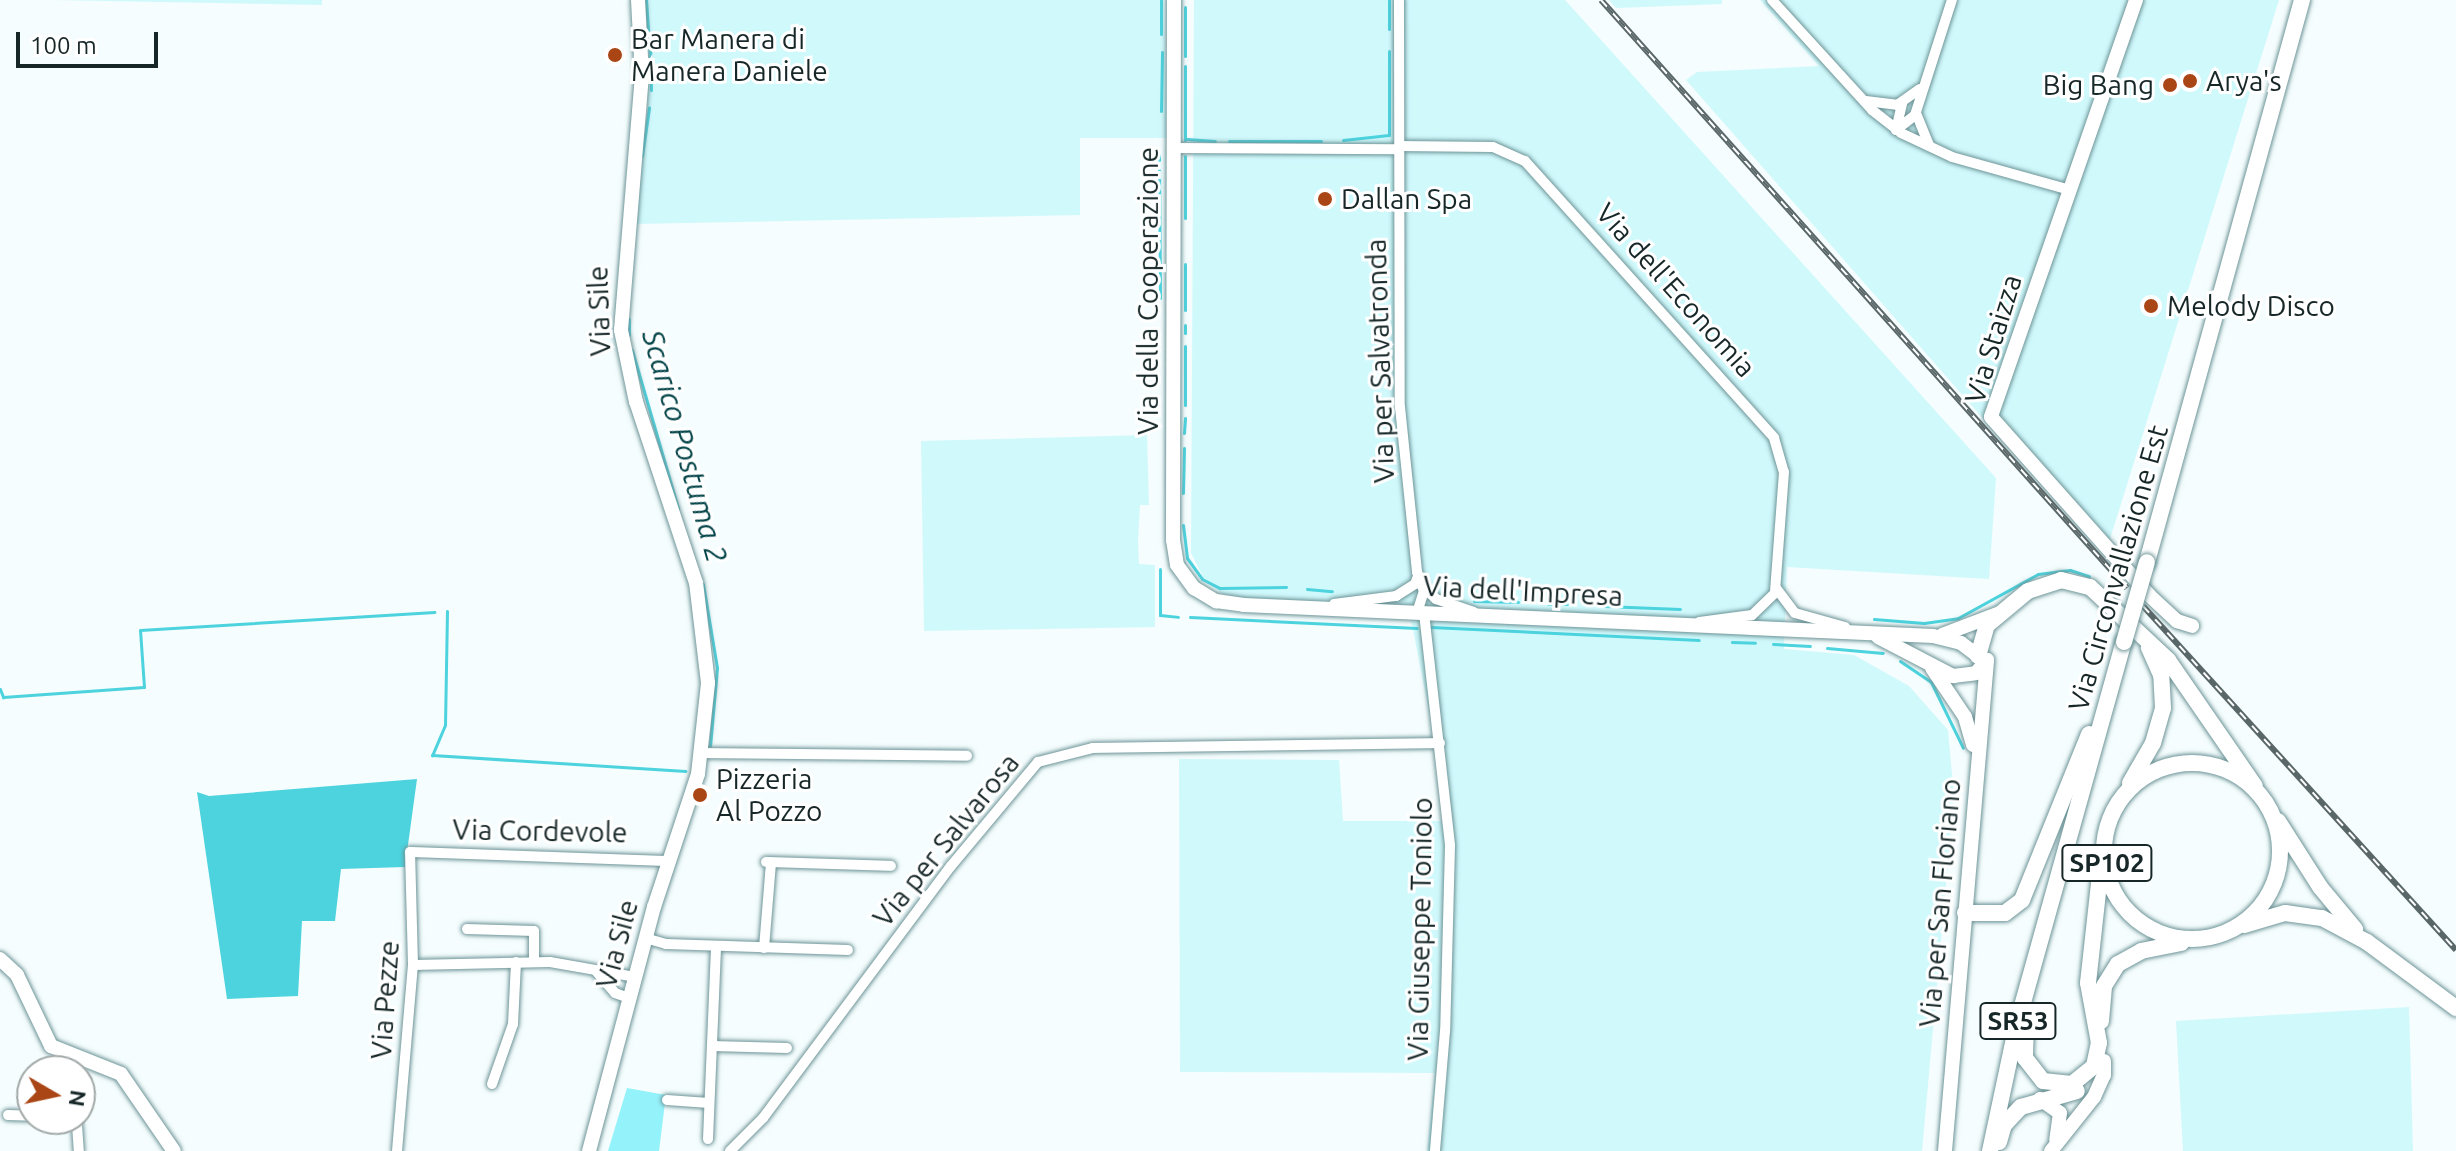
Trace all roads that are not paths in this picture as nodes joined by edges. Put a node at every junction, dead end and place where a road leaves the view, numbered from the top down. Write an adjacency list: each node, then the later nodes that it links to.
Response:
1 (638, 0): 34 (street, Via Sile)
2 (1399, 0): 14 (street, Via per Salvatronda)
3 (1772, 0): 9 (street)
4 (1952, 0): 8 (street)
5 (2136, 0): 16 (street, Via Staizza)
6 (2302, 0): 29 (main road, Via Circonvallazione Est / SR53, bridge)
7 (1174, 2): 13 (street, Via della Cooperazione)
8 (1922, 83): 10 (street); 11 (street)
9 (1861, 99): 10 (street); 12 (street)
10 (1902, 103): 12 (street)
11 (1916, 111): 12 (street); 15 (street)
12 (1896, 130): 15 (street)
13 (1174, 148): 14 (street, Via dell'Economia); 17 (street, Via della Cooperazione)
14 (1399, 148): 18 (street, Via per Salvatronda); 19 (street, Via dell'Economia)
15 (1933, 150): 16 (street)
16 (2070, 190): 26 (street, Via Staizza)
17 (1183, 575): 20 (street, Via dell'Impresa)
18 (1419, 581): 20 (street); 22 (street, Via per Salvatronda); 23 (street)
19 (1776, 586): 24 (street); 27 (street)
20 (1319, 608): 22 (street, Via dell'Impresa)
21 (2002, 611): 25 (main road); 28 (street, Via dell'Impresa); 31 (main road)
22 (1421, 613): 23 (street, Via dell'Impresa); 32 (street, Via Giuseppe Toniolo)
23 (1487, 617): 24 (street, Via dell'Impresa)
24 (1686, 625): 27 (street, Via dell'Impresa)
25 (2136, 626): 37 (main road); 38 (main road)
26 (2192, 626)
27 (1869, 635): 28 (street, Via dell'Impresa); 30 (street, Via dell'Impresa)
28 (1933, 636): 31 (street, Via dell'Impresa)
29 (2123, 648): 43 (main road); 46 (main road, Via Circonvallazione Est / SR53)
30 (1926, 662): 31 (street, Via dell'Impresa); 33 (street)
31 (1981, 664): 33 (street, Via per San Floriano)
32 (1440, 743): 74 (street, Via per Salvarosa); 75 (street, Via Giuseppe Toniolo)
33 (1977, 747): 36 (street, Via per San Floriano); 36 (street)
34 (702, 753): 35 (street); 41 (street, Via Sile)
35 (967, 756)
36 (1976, 779): 43 (street, Via per San Floriano)
37 (2122, 798): 38 (main road, SP102); 39 (main road, SP102)
38 (2263, 801): 44 (main road, SP102); 49 (main road, SP102)
39 (2106, 844): 48 (main road, SP102); 63 (main road)
40 (410, 852): 41 (street, Via Cordevole); 56 (street, Via Pezze)
41 (668, 861): 47 (street, Via Sile)
42 (891, 866): 51 (street)
43 (1965, 913): 76 (street, Via per San Floriano)
44 (2238, 926): 48 (main road, SP102); 49 (main road, SP102)
45 (467, 929): 55 (street)
46 (2042, 937): 63 (main road); 77 (main road, Via Circonvallazione Est / SR53)
47 (645, 938): 50 (street); 58 (street, Via Sile)
48 (2195, 939): 63 (main road)
49 (2367, 942): 60 (main road, SP102)
50 (716, 947): 51 (street); 61 (street)
51 (764, 948): 52 (street)
52 (848, 950)
53 (0, 959): 71 (street)
54 (516, 962): 55 (street); 56 (street); 64 (street)
55 (534, 962): 57 (street)
56 (413, 965): 72 (street, Via Pezze)
57 (594, 970): 58 (street); 59 (street)
58 (635, 977): 59 (street, Via Sile)
59 (629, 998): 73 (street, Via Sile)
60 (2456, 1008)
61 (712, 1046): 62 (street); 67 (street)
62 (787, 1048)
63 (2097, 1066): 65 (main road); 79 (street)
64 (492, 1084)
65 (2040, 1099): 78 (main road); 79 (street)
66 (667, 1100): 67 (street)
67 (709, 1103): 70 (street)
68 (8, 1115): 69 (street)
69 (16, 1115)
70 (708, 1139)
71 (174, 1151)
72 (397, 1151)
73 (589, 1151)
74 (730, 1151)
75 (1435, 1151)
76 (1945, 1151)
77 (1990, 1151)
78 (1998, 1151)
79 (2050, 1151)

